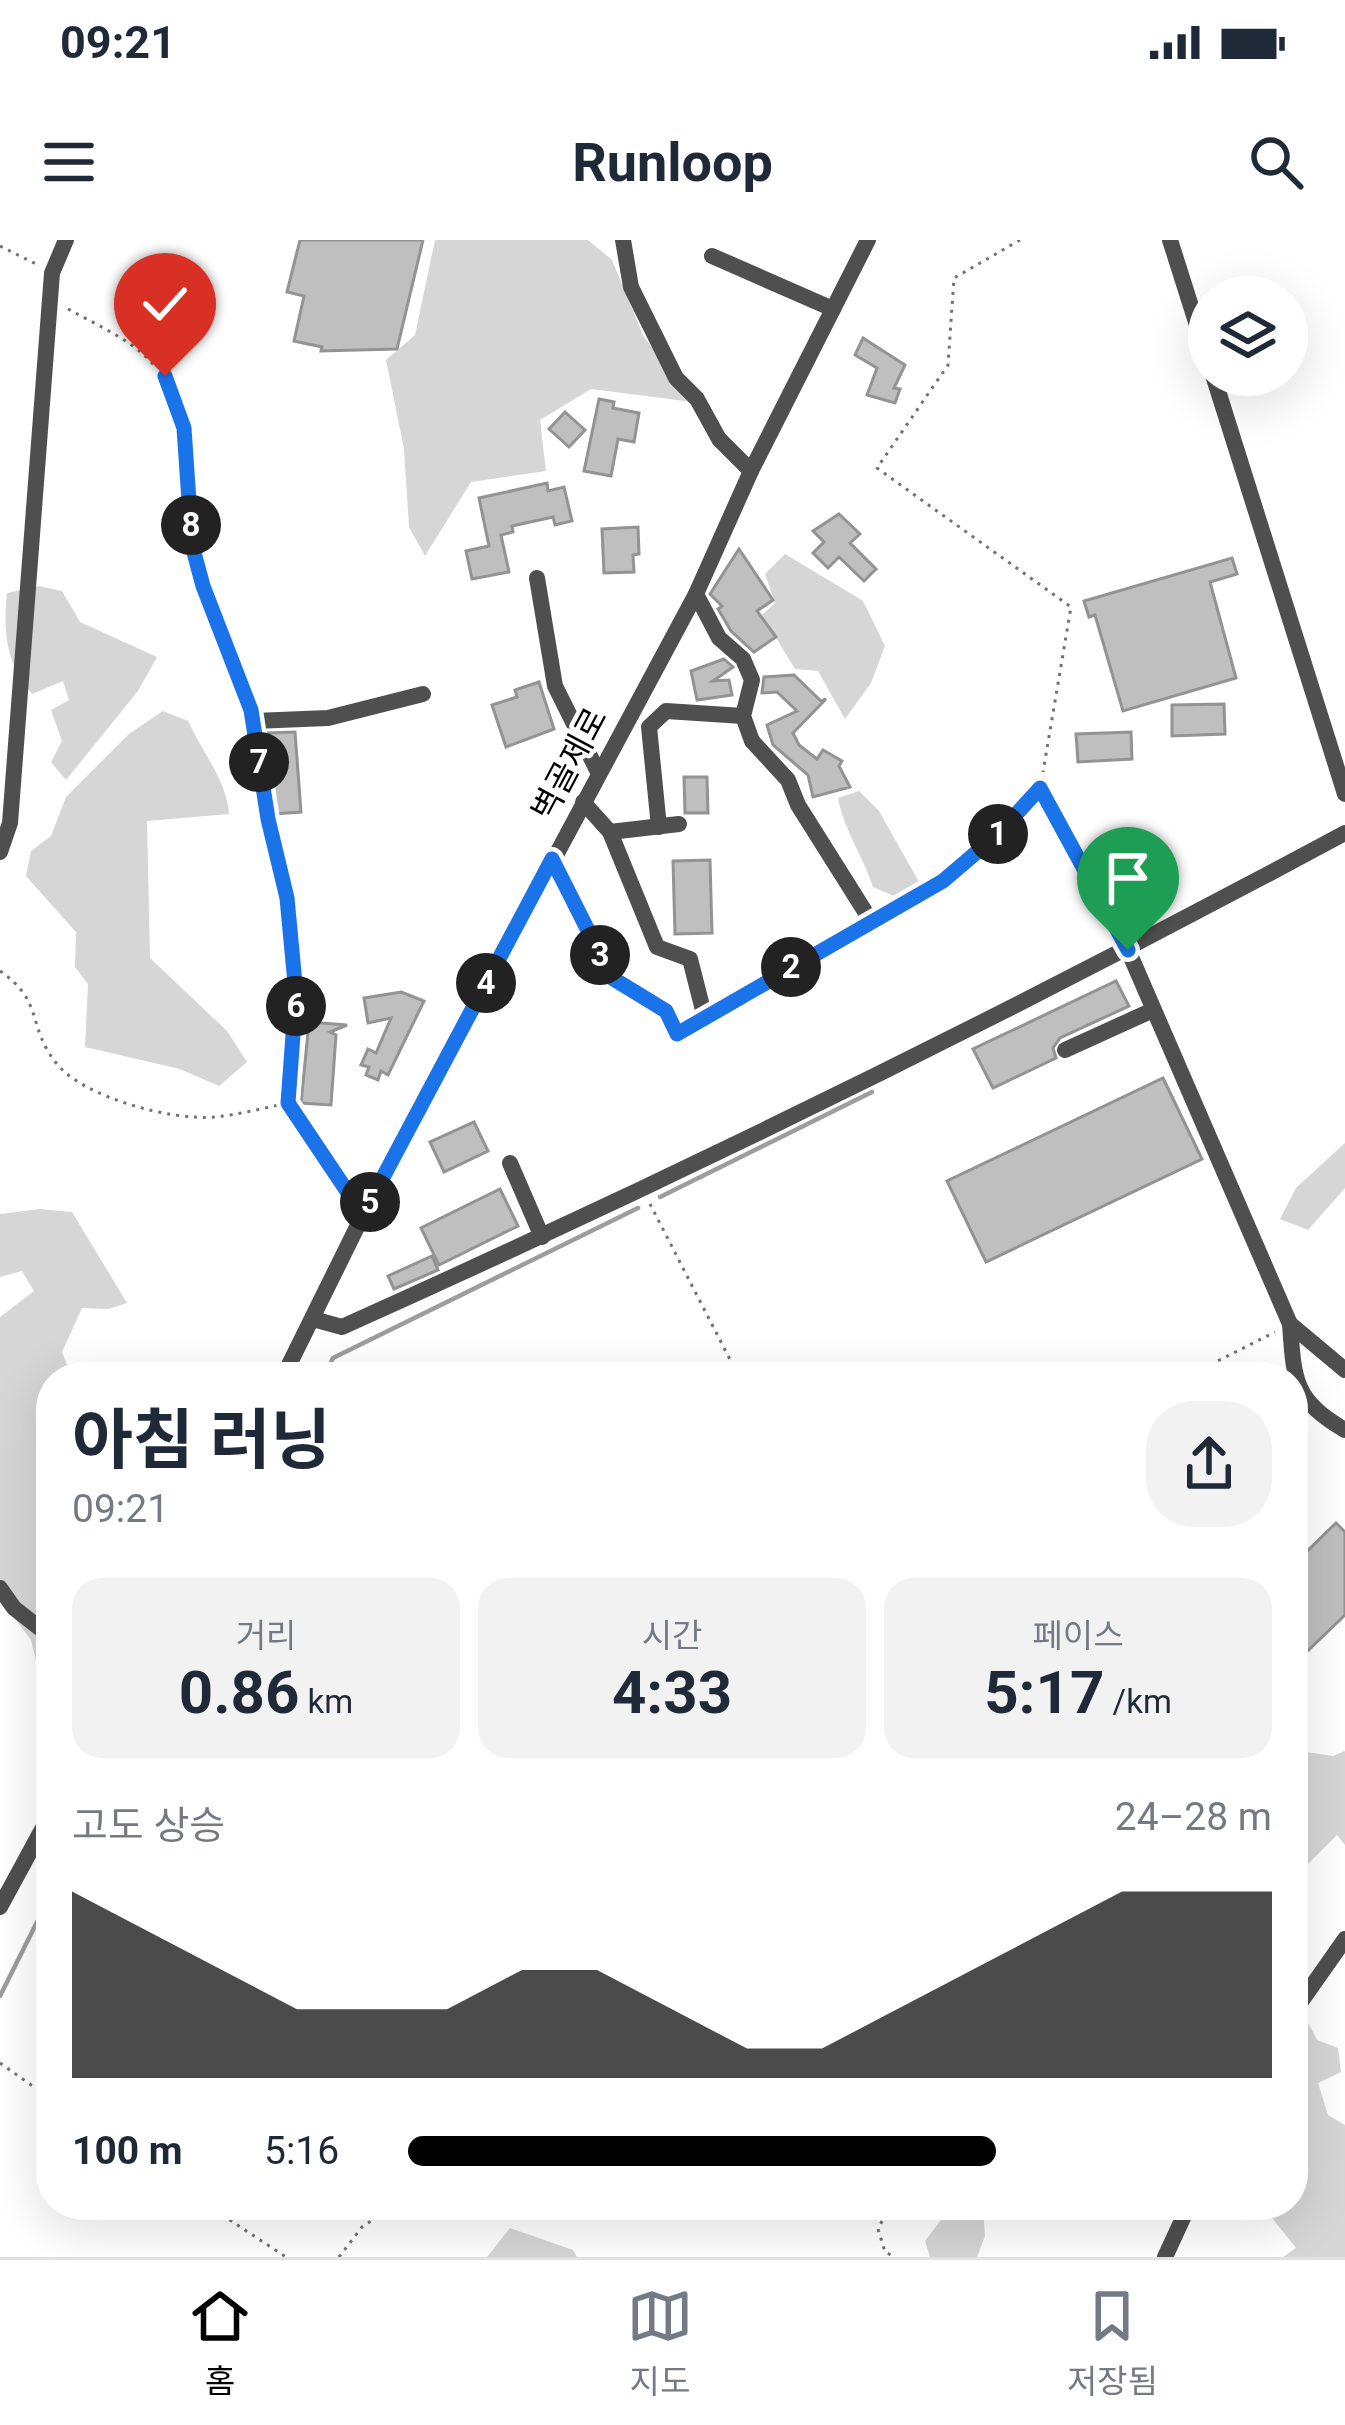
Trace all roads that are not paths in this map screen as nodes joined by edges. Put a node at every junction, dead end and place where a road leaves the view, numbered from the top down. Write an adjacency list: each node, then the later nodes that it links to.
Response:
1 (66, 240): 23 (street)
2 (623, 240): 9 (street)
3 (868, 240): 7 (street, 벽골제로)
4 (1170, 240): 6 (street)
5 (712, 256): 7 (street)
6 (1188, 297)
7 (833, 309): 9 (street, 벽골제로)
8 (1220, 396): 17 (street)
9 (752, 471): 11 (street, 벽골제로)
10 (537, 578): 15 (street)
11 (696, 594): 13 (street); 15 (street, 벽골제로)
12 (423, 694): 14 (street)
13 (743, 716): 20 (street); 24 (street)
14 (252, 722)
15 (598, 772): 18 (street, 벽골제로)
16 (1040, 788): 25 (street)
17 (1345, 794)
18 (583, 802): 21 (street); 31 (street, 벽골제로)
19 (680, 824): 20 (street)
20 (658, 826): 21 (street)
21 (610, 832): 27 (street)
22 (1345, 833): 25 (street)
23 (0, 852)
24 (871, 921)
25 (1128, 950): 26 (street); 30 (street)
26 (1154, 1010): 28 (street); 32 (street)
27 (705, 1018)
28 (1065, 1050)
29 (510, 1163): 30 (street)
30 (542, 1237): 31 (street)
31 (313, 1319): 33 (street, 벽골제로)
32 (1290, 1324): 34 (street); 35 (street)
33 (292, 1362)
34 (1296, 1362)
35 (1345, 1370)
36 (1308, 1402): 37 (street)
37 (1345, 1430)
38 (0, 1588): 39 (street)
39 (36, 1625)
40 (36, 1841): 41 (street)
41 (0, 1907)
42 (1345, 1939): 43 (street)
43 (1308, 1992)
44 (1182, 2220): 45 (street)
45 (1166, 2257)

